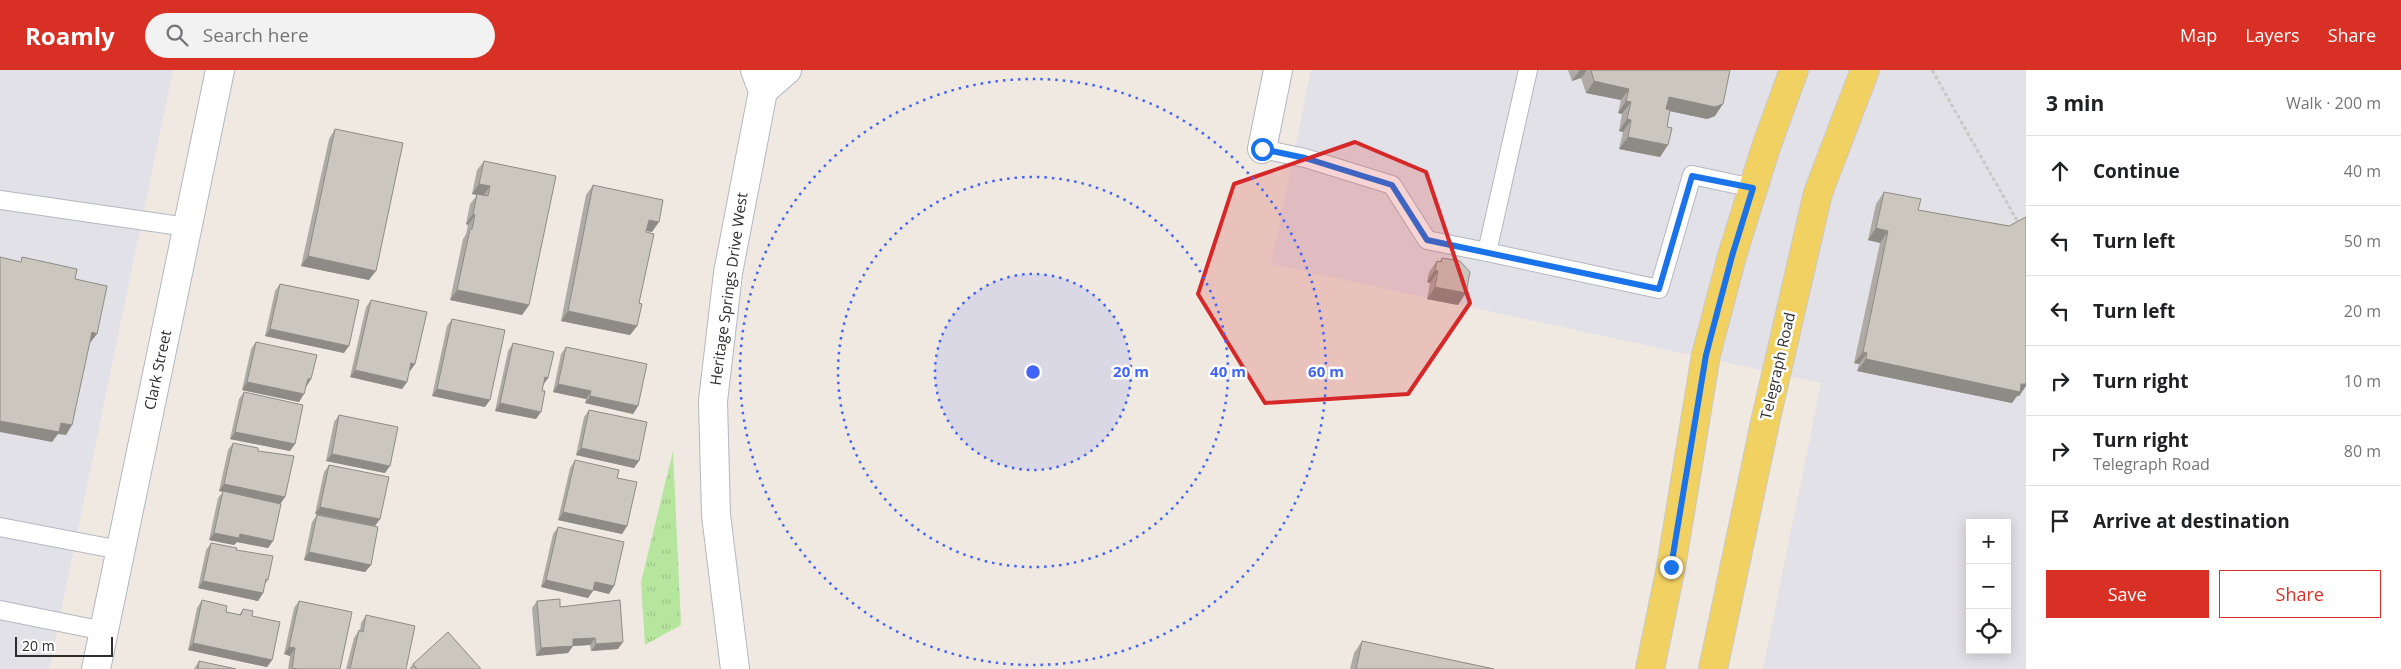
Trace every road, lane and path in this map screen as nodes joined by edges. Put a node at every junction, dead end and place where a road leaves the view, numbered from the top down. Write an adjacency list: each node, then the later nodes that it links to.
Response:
1 (220, 70): 12 (street, Clark Street)
2 (787, 70): 8 (street, Heritage Springs Drive West)
3 (1278, 70): 9 (street)
4 (1528, 70): 14 (lane)
5 (1794, 70): 10 (main road)
6 (1865, 70): 22 (main road, Telegraph Road)
7 (1932, 70): 13 (path)
8 (759, 80): 20 (street, Heritage Springs Drive West)
9 (1262, 149): 14 (lane)
10 (1753, 188): 14 (lane); 21 (main road)
11 (0, 200): 12 (lane)
12 (187, 227): 16 (street, Clark Street)
13 (2021, 228)
14 (1487, 252)
15 (0, 528): 16 (lane)
16 (120, 550): 18 (street, Clark Street)
17 (0, 610): 18 (lane)
18 (104, 631): 19 (street, Clark Street)
19 (96, 669)
20 (735, 669)
21 (1650, 669)
22 (1712, 669)

